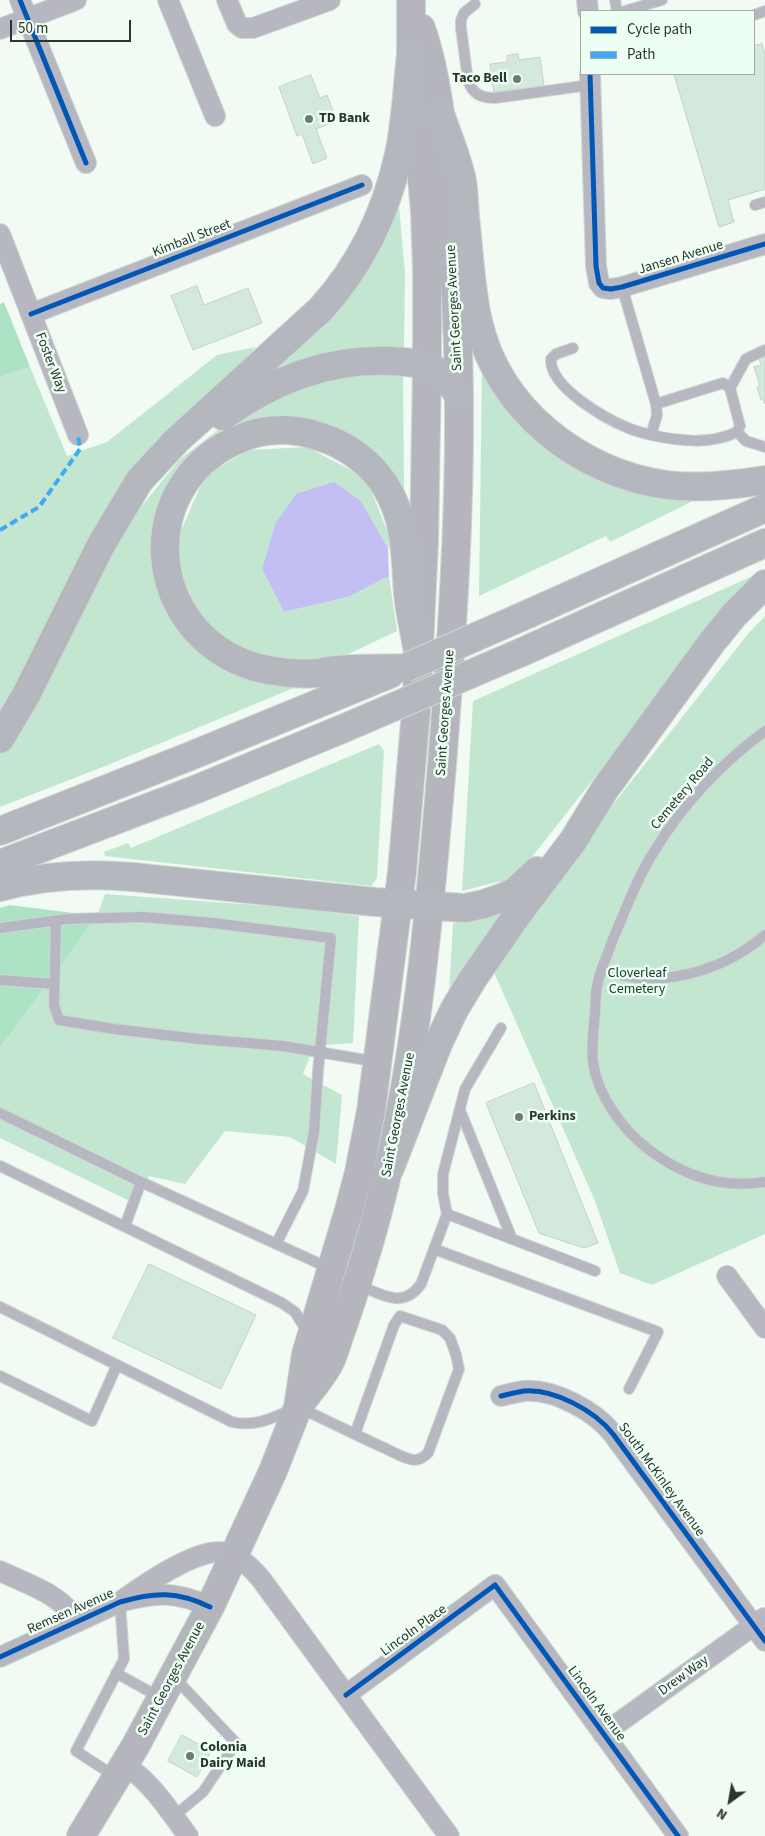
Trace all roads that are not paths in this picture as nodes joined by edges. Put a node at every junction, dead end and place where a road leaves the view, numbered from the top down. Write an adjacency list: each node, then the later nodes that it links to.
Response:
1 (20, 0): 10 (street)
2 (76, 0): 10 (street)
3 (168, 0): 15 (street)
4 (227, 0): 5 (street)
5 (330, 0)
6 (411, 0): 12 (main road, Saint Georges Avenue); 14 (main road, Saint Georges Avenue)
7 (662, 0): 9 (lane)
8 (475, 4): 13 (lane)
9 (628, 10)
10 (27, 19): 11 (street); 16 (street)
11 (0, 29)
12 (411, 55): 24 (main road, Saint Georges Avenue); 34 (highway)
13 (590, 80): 20 (street)
14 (440, 113): 26 (main road, Saint Georges Avenue); 32 (highway)
15 (215, 116)
16 (86, 163)
17 (362, 185): 21 (street, Kimball Street)
18 (0, 234): 21 (street, Foster Way)
19 (765, 244): 20 (street, Jansen Avenue)
20 (613, 287): 27 (lane)
21 (31, 314): 29 (street, Foster Way)
22 (573, 348): 30 (lane)
23 (765, 350): 25 (lane)
24 (427, 366): 26 (highway); 34 (highway); 37 (main road, Saint Georges Avenue)
25 (730, 388): 27 (lane); 28 (lane)
26 (459, 395): 46 (main road, Saint Georges Avenue)
27 (656, 404): 30 (lane)
28 (737, 432): 30 (lane); 31 (lane)
29 (78, 435)
30 (651, 435)
31 (765, 447)
32 (765, 480)
33 (765, 508): 37 (highway, bridge)
34 (123, 511): 40 (highway)
35 (765, 543): 43 (highway, bridge)
36 (765, 584): 41 (highway)
37 (411, 660): 38 (highway); 38 (highway); 45 (main road, Saint Georges Avenue)
38 (340, 681): 42 (highway)
39 (765, 731): 51 (lane, Cemetery Road)
40 (0, 739)
41 (605, 789): 46 (highway); 61 (highway)
42 (0, 831)
43 (0, 864)
44 (0, 888): 45 (highway)
45 (398, 904): 46 (highway); 50 (main road, Saint Georges Avenue)
46 (429, 906): 54 (main road, Saint Georges Avenue)
47 (56, 920): 48 (lane); 53 (lane); 56 (lane)
48 (0, 928)
49 (765, 936): 51 (lane)
50 (393, 947): 54 (main road); 57 (main road, Saint Georges Avenue)
51 (602, 969): 63 (lane, Cemetery Road)
52 (0, 980): 53 (lane)
53 (54, 984): 56 (lane)
54 (421, 986): 61 (main road, Saint Georges Avenue)
55 (501, 1028): 58 (lane)
56 (320, 1053): 57 (lane); 67 (lane)
57 (378, 1062): 69 (main road, Saint Georges Avenue)
58 (460, 1110): 64 (lane); 66 (lane)
59 (0, 1113): 62 (lane)
60 (0, 1166): 65 (lane)
61 (390, 1168): 72 (main road, Saint Georges Avenue)
62 (141, 1182): 65 (lane); 67 (lane)
63 (765, 1182)
64 (447, 1214): 66 (lane); 68 (lane)
65 (125, 1226): 77 (lane)
66 (512, 1239): 70 (lane)
67 (276, 1244): 69 (lane)
68 (434, 1249): 73 (lane); 80 (lane)
69 (332, 1269): 77 (main road, Saint Georges Avenue)
70 (595, 1271)
71 (727, 1276): 76 (street)
72 (357, 1284): 73 (lane); 82 (main road, Saint Georges Avenue)
73 (401, 1299): 75 (lane)
74 (0, 1307): 78 (lane)
75 (400, 1316): 83 (lane); 83 (lane)
76 (765, 1328)
77 (311, 1339): 82 (main road, Saint Georges Avenue)
78 (117, 1365): 79 (lane); 82 (lane)
79 (0, 1376)
80 (629, 1389)
81 (502, 1396): 90 (street, South McKinley Avenue)
82 (298, 1407): 83 (lane); 84 (main road, Saint Georges Avenue)
83 (355, 1434)
84 (235, 1556): 87 (street, Remsen Avenue); 88 (main road, Saint Georges Avenue); 94 (street)
85 (0, 1571): 89 (street)
86 (495, 1585): 94 (street, Lincoln Place); 95 (street, Lincoln Avenue)
87 (120, 1602): 88 (street, Remsen Avenue); 89 (street, Remsen Avenue); 92 (lane)
88 (210, 1607): 93 (main road, Saint Georges Avenue)
89 (77, 1622): 91 (street, Remsen Avenue)
90 (761, 1628): 95 (street, Drew Way)
91 (0, 1657)
92 (116, 1673): 93 (lane); 96 (lane)
93 (168, 1688): 96 (main road, Saint Georges Avenue); 97 (lane)
94 (346, 1695): 100 (street)
95 (604, 1734): 101 (street, Lincoln Avenue)
96 (121, 1772): 97 (street); 98 (main road, Saint Georges Avenue)
97 (173, 1816): 99 (street)
98 (81, 1836)
99 (188, 1836)
100 (449, 1836)
101 (678, 1836)

